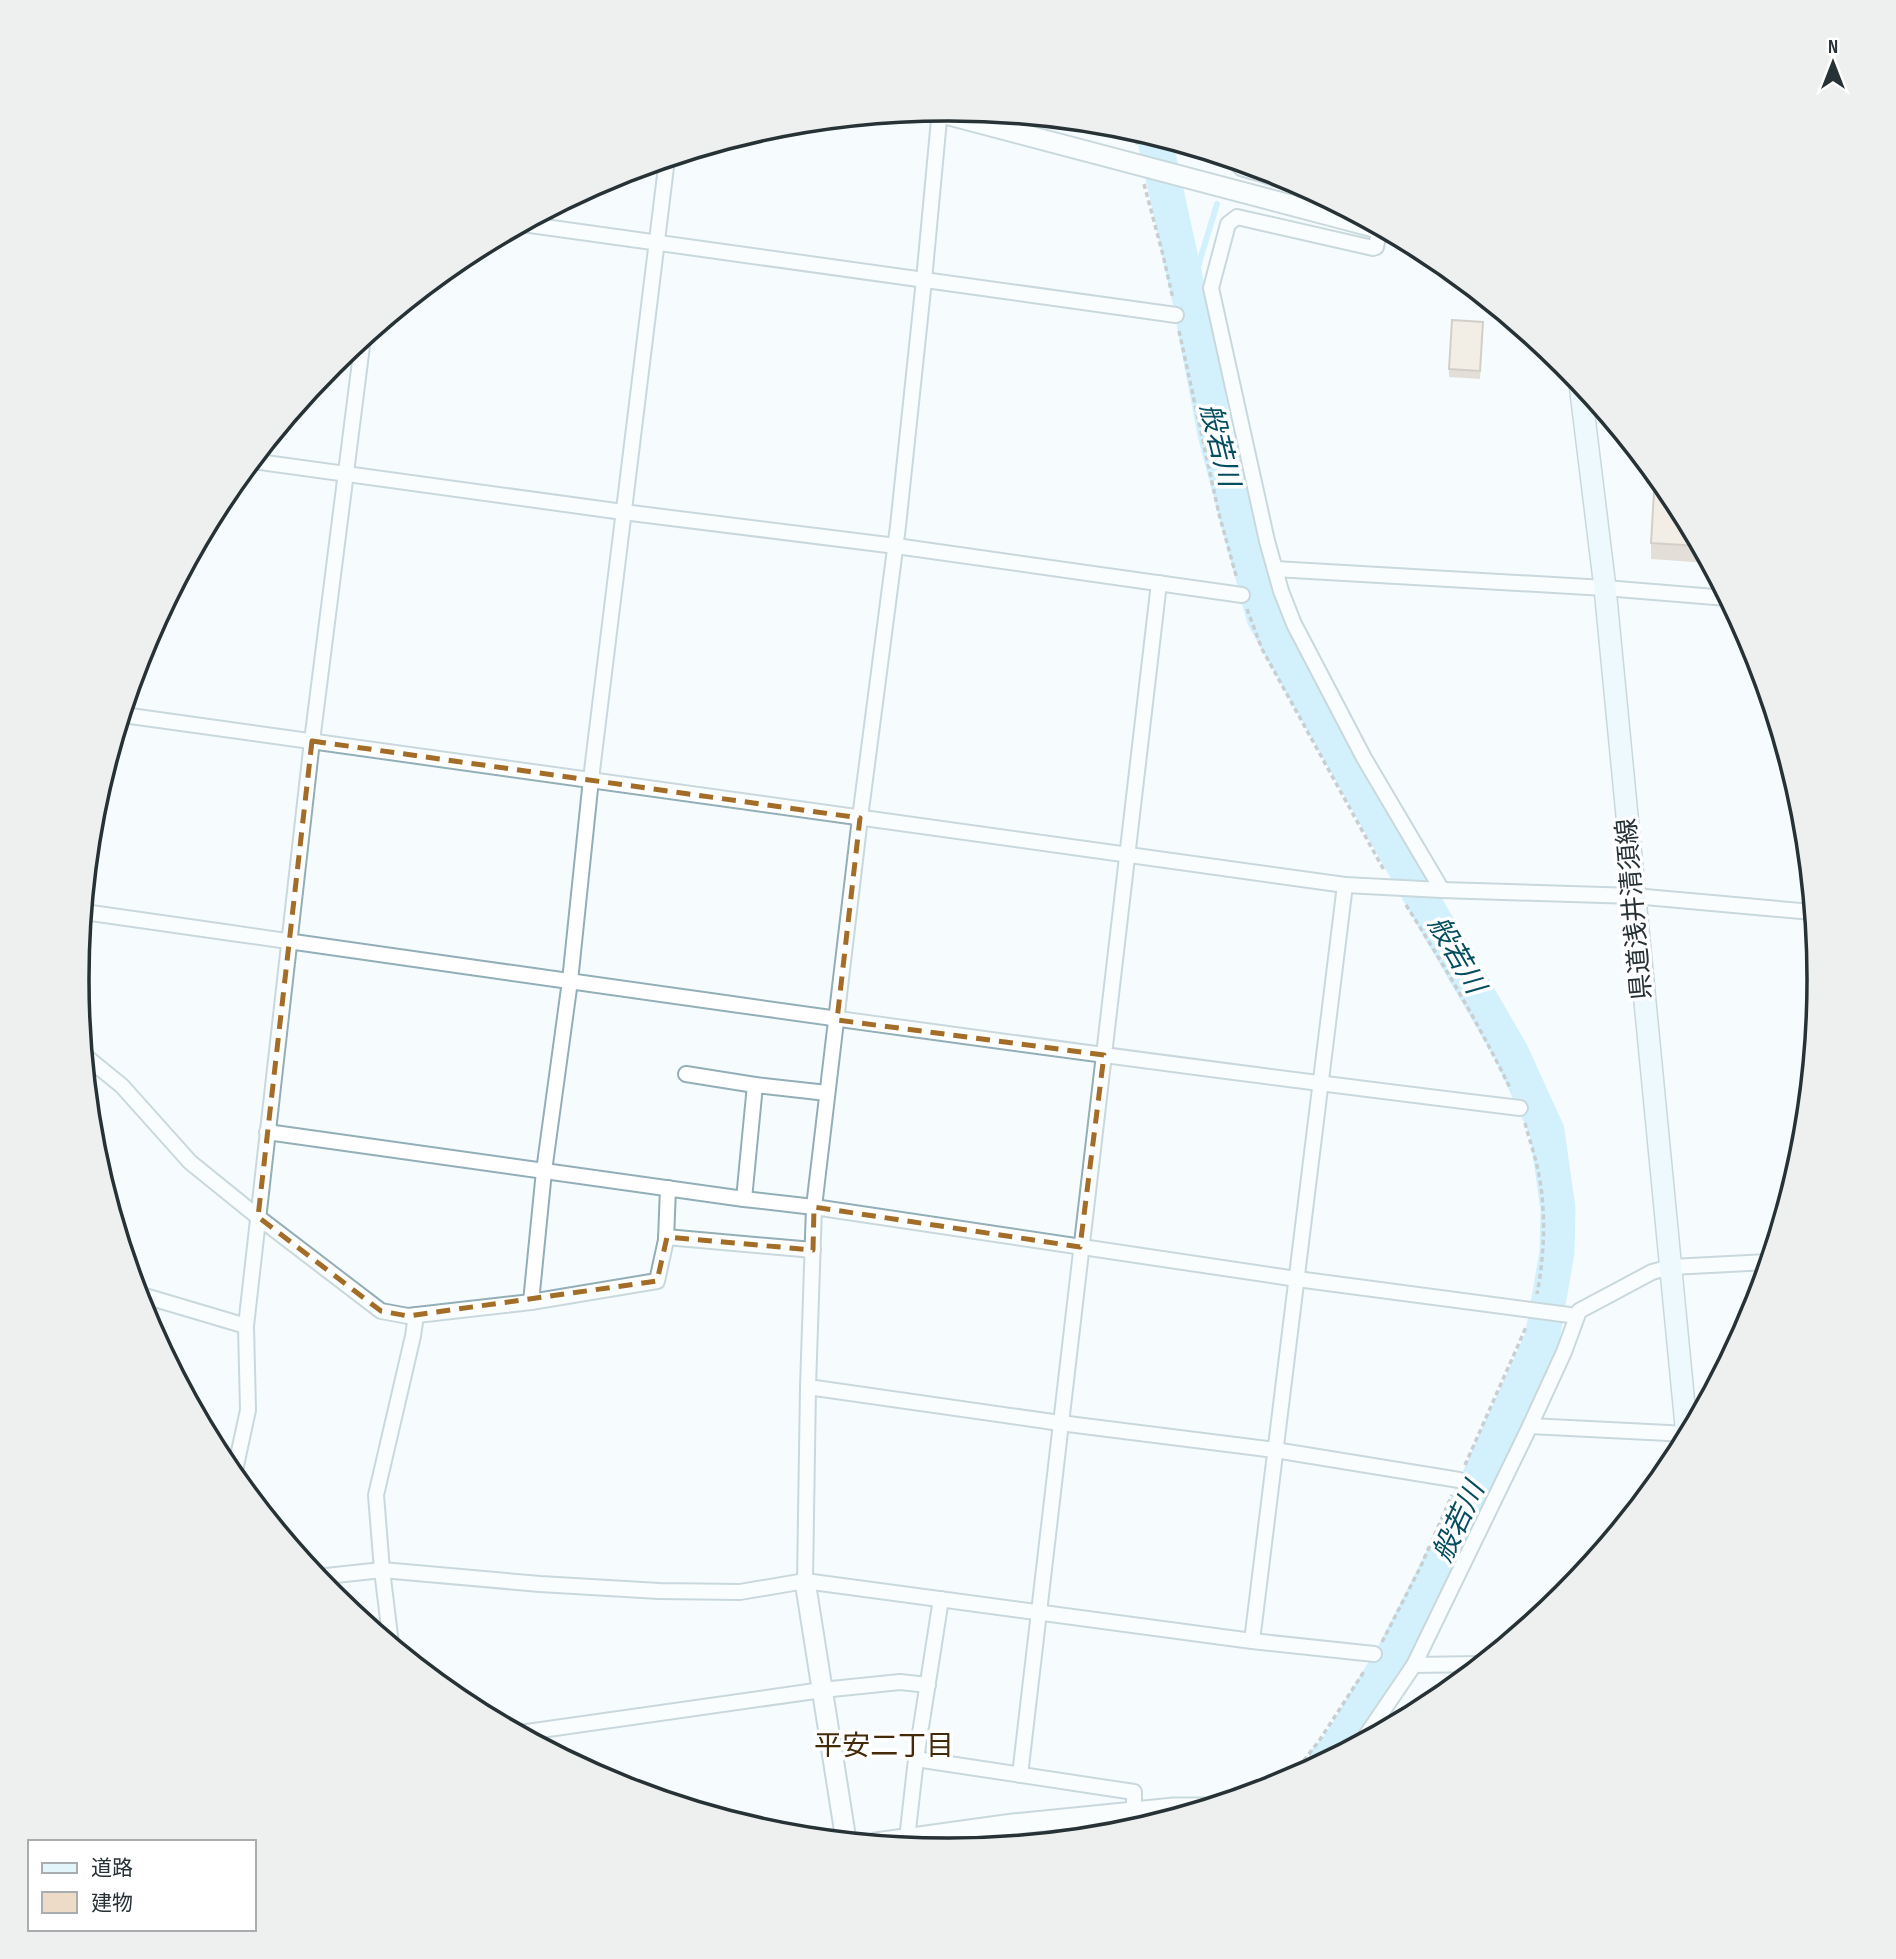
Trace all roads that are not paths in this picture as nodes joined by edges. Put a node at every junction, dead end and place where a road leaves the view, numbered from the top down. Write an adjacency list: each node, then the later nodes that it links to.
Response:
1 (936, 121): 8 (street)
2 (977, 122): 4 (street)
3 (666, 168): 7 (street)
4 (1350, 221)
5 (537, 226): 7 (street)
6 (1379, 237): 16 (street)
7 (656, 242): 8 (street); 14 (street)
8 (925, 280): 9 (street); 15 (street)
9 (1176, 314)
10 (361, 353): 13 (street)
11 (1582, 400): 18 (main road, 県道浅井清須線)
12 (263, 463): 13 (street)
13 (347, 475): 14 (street); 22 (street)
14 (623, 512): 15 (street); 23 (street)
15 (896, 547): 17 (street); 24 (street)
16 (1275, 569): 18 (street); 27 (street)
17 (1159, 583): 19 (street); 25 (street)
18 (1605, 589): 20 (street); 28 (main road, 県道浅井清須線)
19 (1242, 595)
20 (1717, 597)
21 (131, 716): 22 (street)
22 (312, 741): 23 (street); 31 (street)
23 (591, 779): 24 (street); 32 (street)
24 (860, 818): 25 (street); 33 (street)
25 (1127, 855): 26 (street); 34 (street)
26 (1345, 885): 27 (street); 37 (street)
27 (1442, 890): 28 (street)
28 (1634, 896): 29 (street); 51 (main road, 県道浅井清須線)
29 (1804, 911)
30 (92, 913): 31 (street)
31 (289, 941): 32 (street); 41 (street)
32 (570, 981): 33 (street); 42 (street)
33 (837, 1020): 34 (street); 39 (street)
34 (1104, 1055): 37 (street); 48 (street)
35 (94, 1063): 46 (street)
36 (687, 1074): 38 (street)
37 (1321, 1084): 40 (street); 52 (street)
38 (755, 1085): 39 (street); 44 (street)
39 (827, 1093): 45 (street)
40 (1520, 1108)
41 (267, 1132): 42 (street); 46 (street)
42 (544, 1171): 43 (street); 54 (street)
43 (668, 1188): 44 (street); 47 (street)
44 (744, 1199): 45 (street)
45 (814, 1207): 48 (street); 49 (street)
46 (258, 1217): 55 (street); 57 (street)
47 (666, 1237): 49 (street); 54 (street)
48 (1080, 1247): 52 (street); 60 (street)
49 (813, 1250): 58 (street)
50 (1759, 1262): 51 (street)
51 (1671, 1267): 56 (street); 59 (main road, 県道浅井清須線)
52 (1297, 1279): 56 (street); 63 (street)
53 (151, 1298): 57 (street)
54 (531, 1302): 55 (street)
55 (416, 1315): 66 (street)
56 (1577, 1316): 61 (street)
57 (246, 1326): 64 (street)
58 (808, 1387): 60 (street); 68 (street)
59 (1686, 1419)
60 (1060, 1423): 63 (street); 70 (street)
61 (1530, 1426): 62 (street); 75 (street)
62 (1677, 1433)
63 (1275, 1450): 65 (street); 72 (street)
64 (236, 1460)
65 (1459, 1480)
66 (382, 1570): 67 (street); 68 (street); 71 (street)
67 (330, 1576)
68 (805, 1581): 69 (street); 77 (street)
69 (941, 1599): 70 (street); 76 (street)
70 (1038, 1612): 72 (street); 81 (street)
71 (389, 1631)
72 (1251, 1641): 73 (street)
73 (1374, 1654)
74 (1467, 1664): 75 (street)
75 (1414, 1665): 78 (street)
76 (928, 1685): 77 (street); 80 (street)
77 (822, 1690): 79 (street); 84 (street)
78 (1374, 1725)
79 (535, 1732)
80 (916, 1759): 81 (street); 85 (street)
81 (1020, 1775): 83 (street)
82 (1165, 1810): 83 (street)
83 (1134, 1812): 86 (street)
84 (845, 1832)
85 (907, 1837)
86 (921, 1837)

